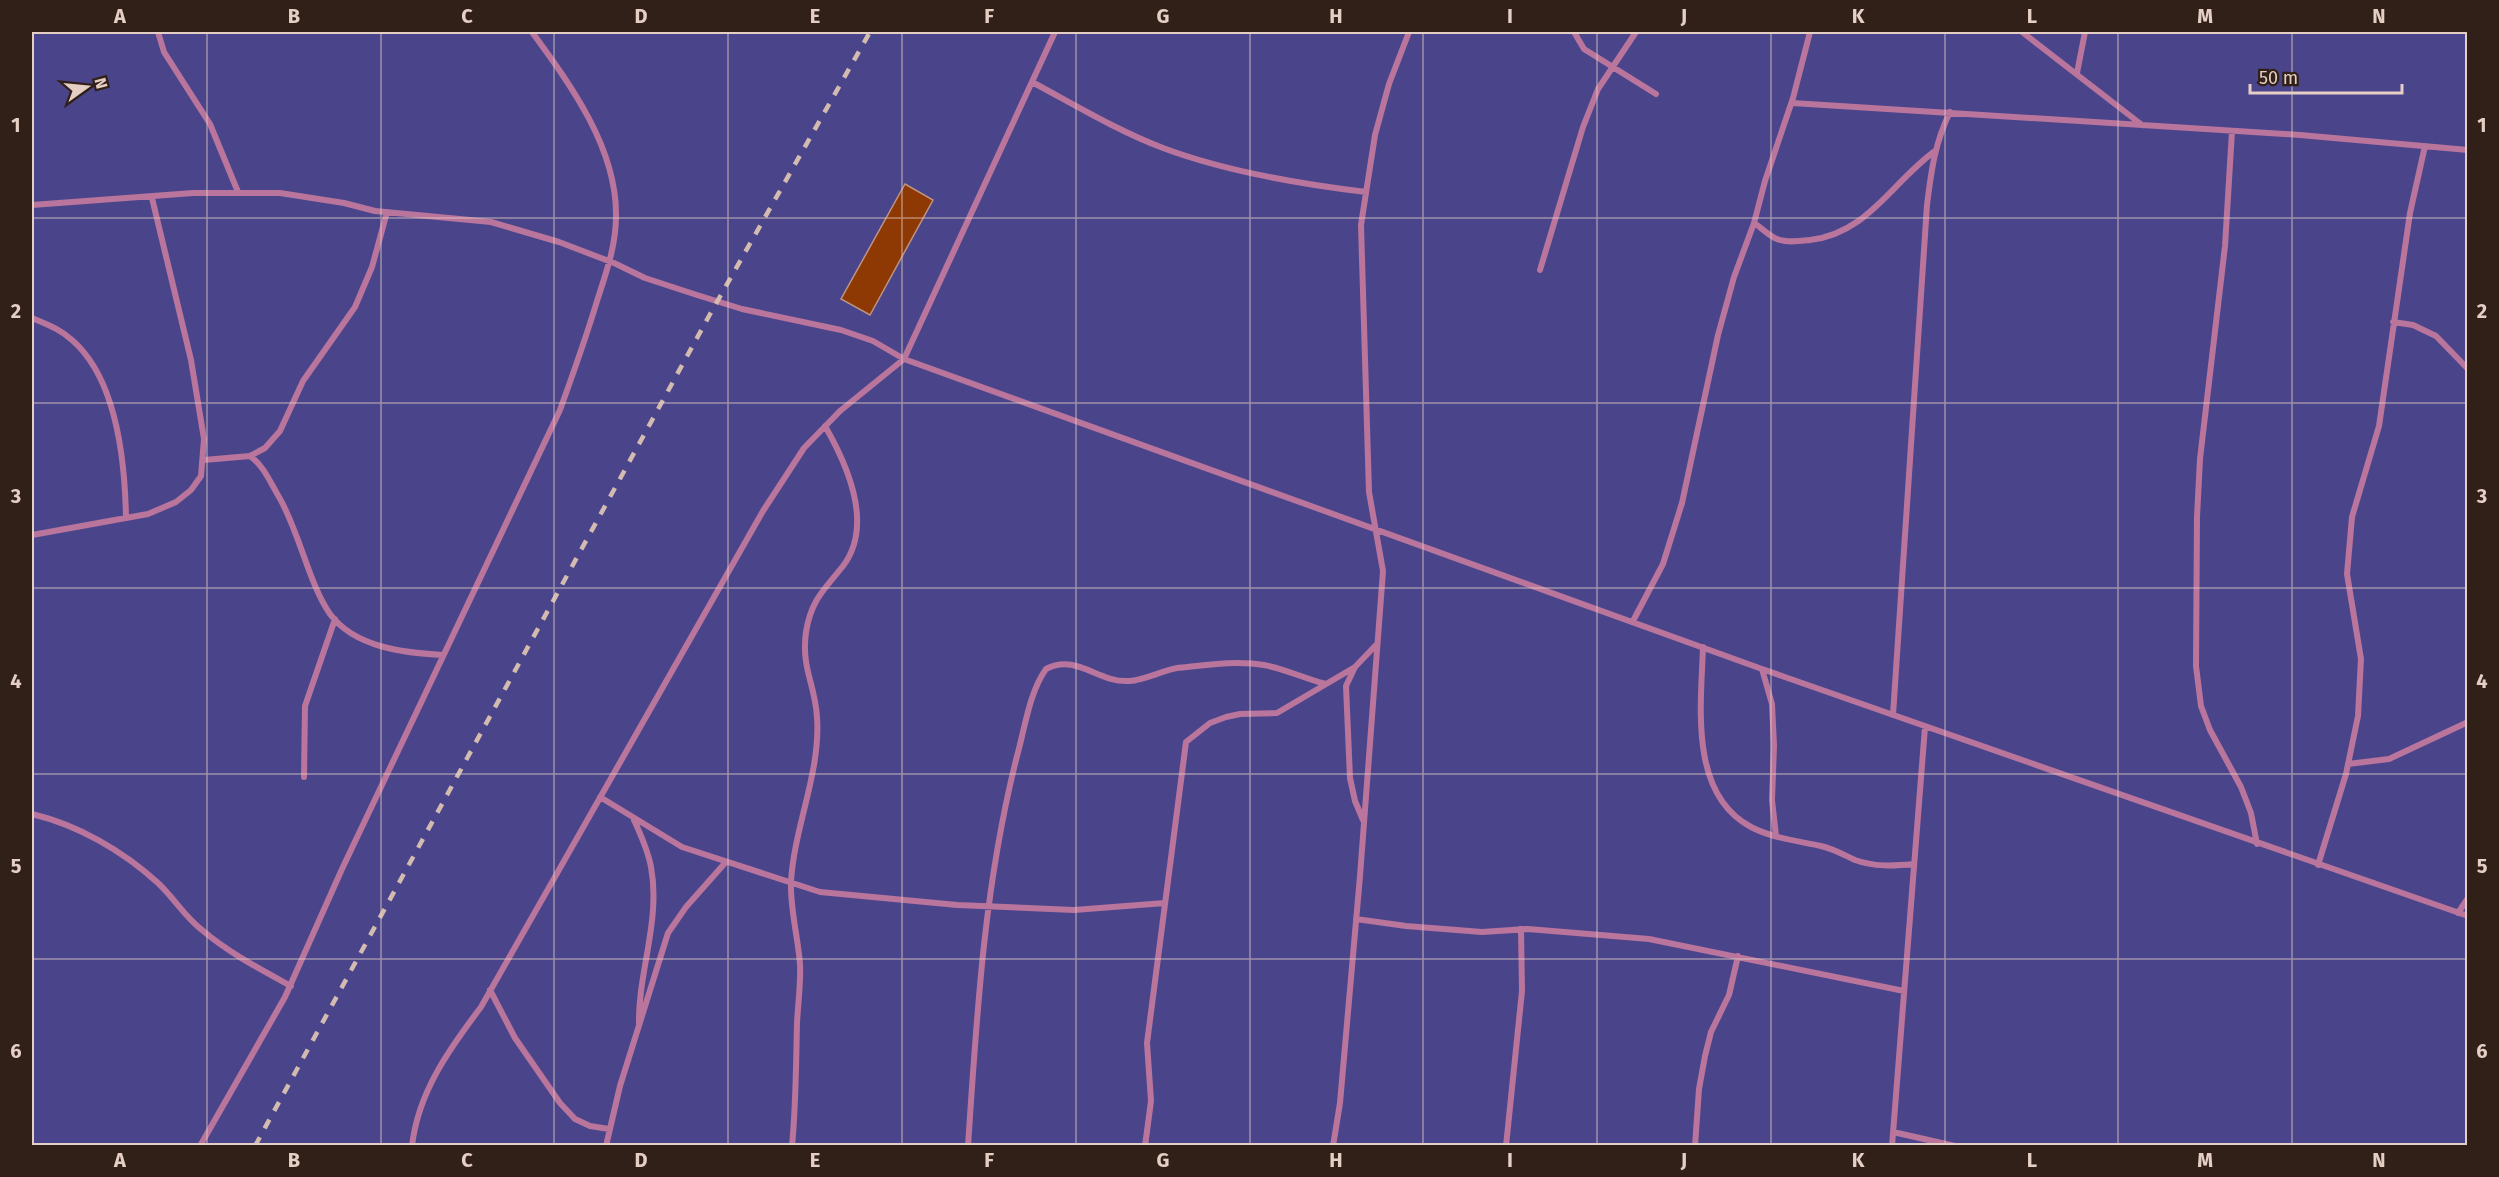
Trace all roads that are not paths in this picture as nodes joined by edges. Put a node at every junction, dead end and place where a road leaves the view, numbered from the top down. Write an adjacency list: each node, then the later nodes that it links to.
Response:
1 (158, 32): 21 (street)
2 (532, 32): 27 (street)
3 (1055, 32): 12 (street)
4 (1409, 32): 22 (street)
5 (1574, 32): 10 (street)
6 (1636, 32): 10 (street)
7 (1810, 32): 14 (street)
8 (2022, 32): 11 (street)
9 (2085, 32): 11 (street)
10 (1611, 67): 13 (street); 28 (street)
11 (2077, 73): 16 (street)
12 (1032, 82): 22 (street); 31 (street)
13 (1656, 93)
14 (1792, 103): 15 (street); 26 (street)
15 (1950, 112): 16 (street); 20 (street)
16 (2143, 125): 17 (street)
17 (2232, 131): 18 (street); 57 (street)
18 (2425, 146): 19 (street); 30 (street)
19 (2468, 150)
20 (1935, 151): 26 (street); 47 (street)
21 (238, 192): 23 (street); 25 (street)
22 (1366, 192): 37 (street)
23 (152, 198): 24 (street); 35 (street)
24 (32, 205)
25 (387, 212): 27 (street); 34 (street)
26 (1754, 223): 40 (street)
27 (610, 261): 31 (street); 43 (street)
28 (1540, 270)
29 (32, 318): 36 (street)
30 (2393, 322): 32 (street); 50 (street)
31 (904, 360): 33 (street); 37 (street)
32 (2468, 369)
33 (825, 426): 52 (street); 61 (street)
34 (250, 456): 35 (street); 39 (street)
35 (204, 460): 36 (street)
36 (126, 518): 38 (street)
37 (1376, 530): 40 (street); 41 (street)
38 (32, 536)
39 (335, 619): 43 (street); 51 (street)
40 (1633, 621): 42 (street)
41 (1376, 644): 44 (street); 55 (street)
42 (1702, 647): 45 (street); 56 (street)
43 (443, 655): 70 (street)
44 (1355, 666): 46 (street); 55 (street)
45 (1762, 669): 47 (street); 56 (street)
46 (1326, 684): 63 (street); 64 (street)
47 (1893, 715): 49 (street)
48 (2468, 722): 50 (street)
49 (1925, 727): 57 (street); 59 (street)
50 (2349, 764): 60 (street)
51 (304, 777)
52 (600, 797): 54 (street); 71 (street)
53 (32, 814): 70 (street)
54 (633, 819): 58 (street); 73 (street)
55 (1364, 821): 67 (street)
56 (1776, 836): 59 (street)
57 (2257, 844): 60 (street)
58 (725, 863): 61 (street); 73 (street)
59 (1914, 864): 72 (street)
60 (2318, 865): 65 (street)
61 (791, 884): 64 (street); 79 (street)
62 (2468, 898): 65 (street)
63 (1165, 903): 64 (street); 81 (street)
64 (987, 906): 80 (street)
65 (2458, 913): 66 (street)
66 (2468, 916)
67 (1356, 919): 68 (street); 82 (street)
68 (1521, 929): 69 (street); 83 (street)
69 (1738, 956): 72 (street); 84 (street)
70 (291, 986): 76 (street)
71 (490, 990): 74 (street); 77 (street)
72 (1904, 991): 75 (street)
73 (639, 1028): 74 (street)
74 (609, 1129): 78 (street)
75 (1893, 1132): 85 (street); 86 (street)
76 (200, 1146)
77 (412, 1146)
78 (606, 1146)
79 (792, 1146)
80 (968, 1146)
81 (1145, 1146)
82 (1333, 1146)
83 (1506, 1146)
84 (1695, 1146)
85 (1892, 1146)
86 (1955, 1146)

